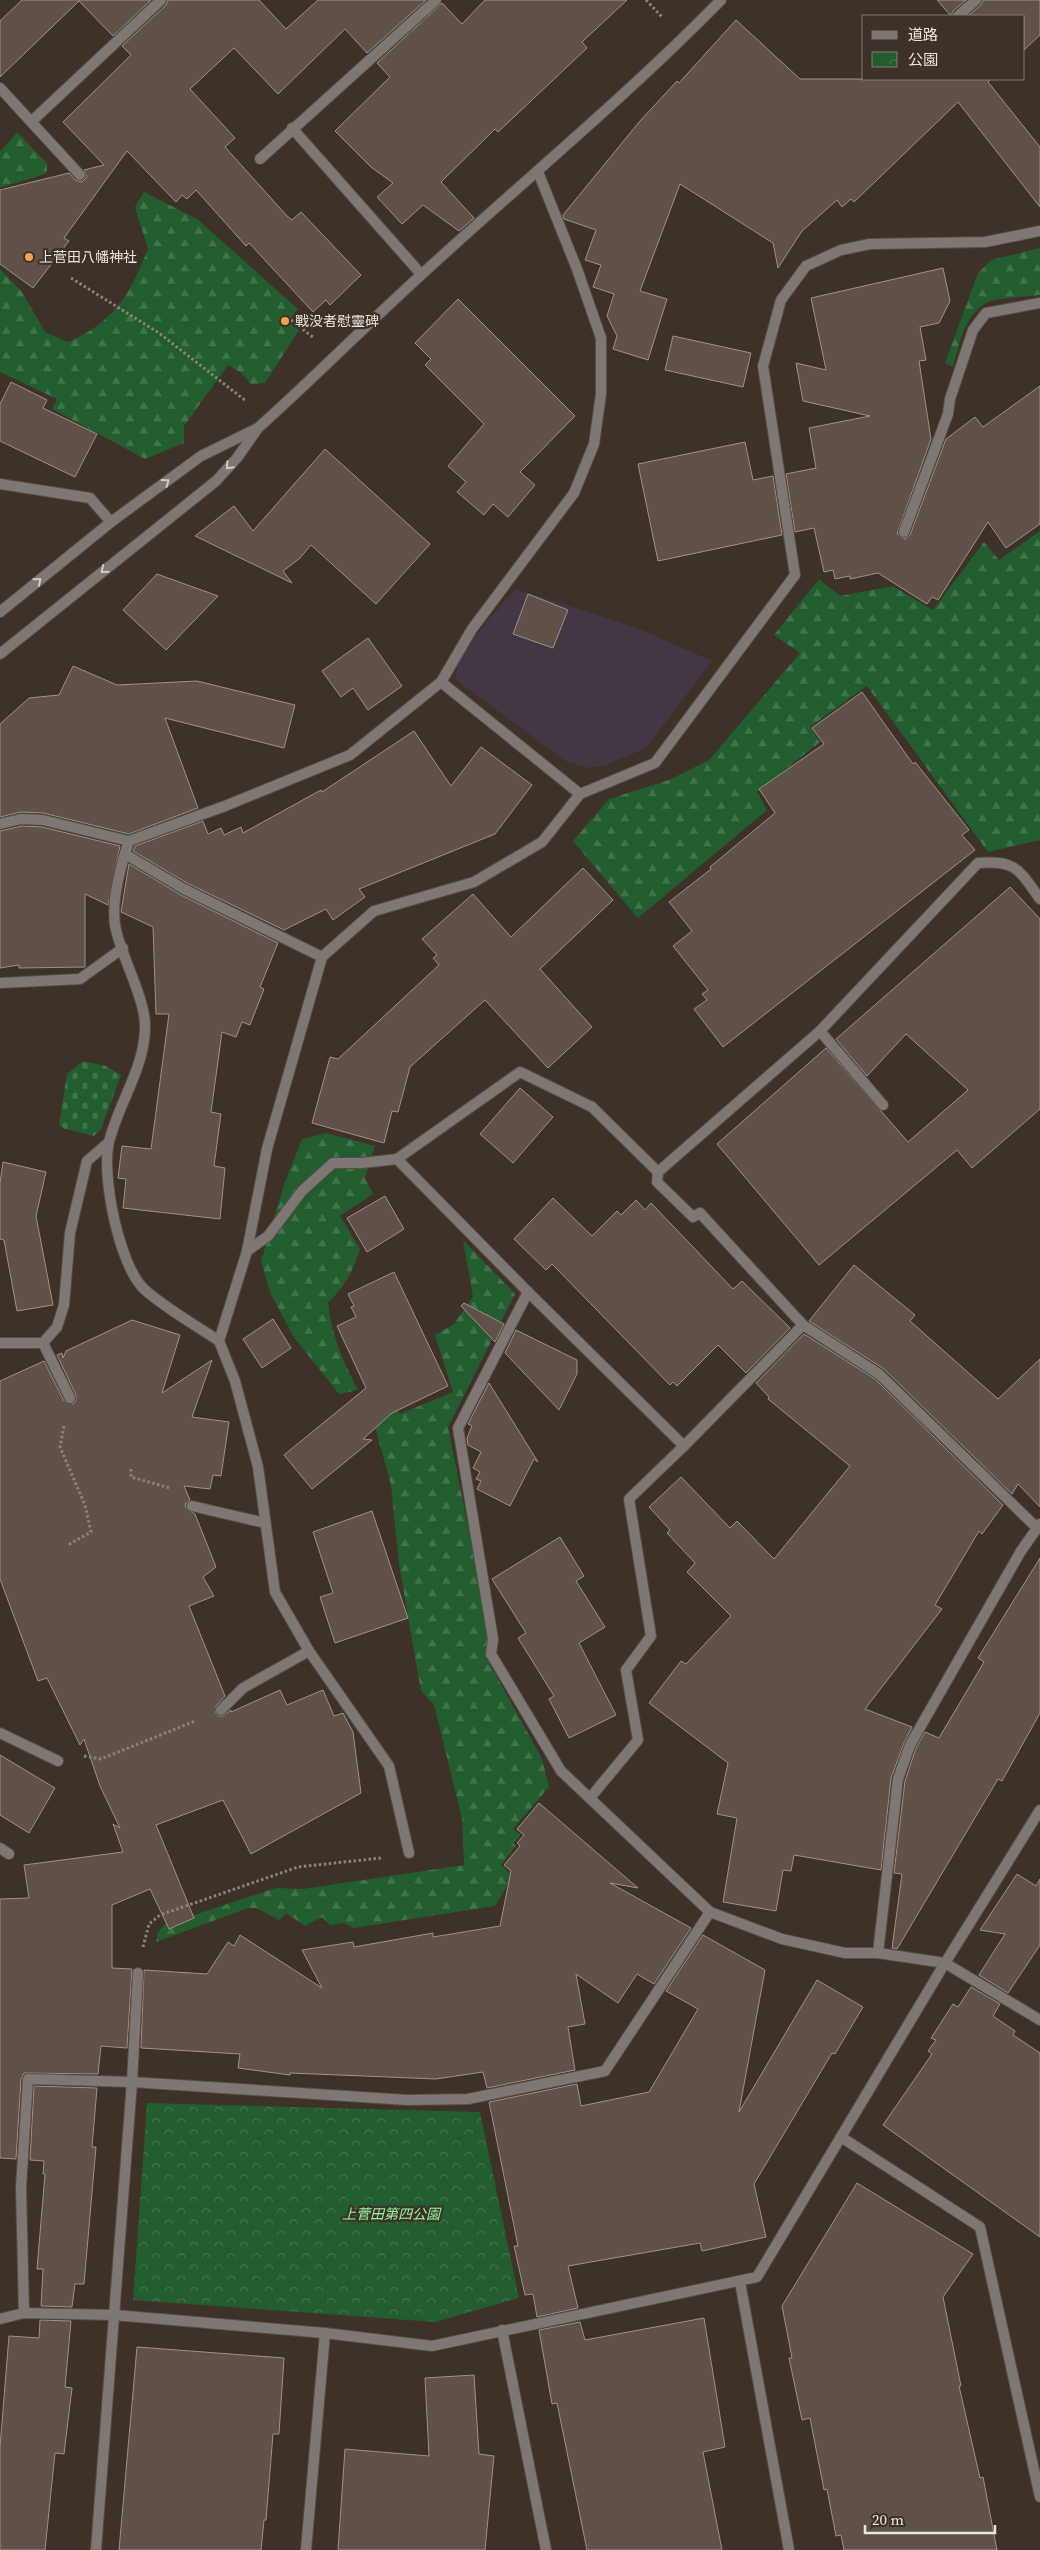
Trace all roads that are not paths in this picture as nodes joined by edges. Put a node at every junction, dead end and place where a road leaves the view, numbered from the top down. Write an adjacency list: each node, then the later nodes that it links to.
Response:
1 (161, 0): 7 (street)
2 (436, 0): 8 (street)
3 (721, 0): 10 (street)
4 (976, 0): 5 (street)
5 (959, 15)
6 (0, 88): 7 (street)
7 (32, 121): 11 (street)
8 (292, 128): 9 (street); 13 (street)
9 (260, 159)
10 (538, 172): 13 (street); 21 (street)
11 (80, 175)
12 (1040, 231): 22 (street)
13 (421, 274): 15 (street)
14 (1040, 303): 18 (street)
15 (258, 428): 17 (street, one-way to 15); 20 (street, one-way to 20)
16 (0, 484): 17 (street)
17 (111, 522): 19 (street, one-way to 17)
18 (904, 532)
19 (0, 612)
20 (0, 654)
21 (441, 682): 22 (street); 24 (street)
22 (580, 794): 28 (street)
23 (0, 824): 24 (street)
24 (129, 841): 25 (street)
25 (125, 854): 27 (street); 28 (street)
26 (1040, 899): 30 (street)
27 (123, 948): 29 (street); 32 (street)
28 (322, 957): 35 (street)
29 (0, 983)
30 (820, 1031): 31 (street); 34 (street)
31 (883, 1105)
32 (108, 1143): 38 (street); 40 (street)
33 (397, 1159): 34 (street); 35 (street); 36 (street)
34 (658, 1172): 37 (street)
35 (247, 1251): 38 (street)
36 (528, 1292): 42 (street); 50 (street)
37 (803, 1325): 42 (street); 45 (street)
38 (218, 1341): 44 (street)
39 (0, 1343): 40 (street)
40 (43, 1344): 41 (street)
41 (70, 1398)
42 (684, 1446): 50 (street)
43 (192, 1506): 44 (street)
44 (265, 1523): 46 (street)
45 (1039, 1526): 54 (street)
46 (309, 1651): 47 (street); 52 (street)
47 (221, 1710)
48 (0, 1733): 49 (street)
49 (58, 1761)
50 (590, 1798): 53 (street)
51 (1040, 1810): 55 (street)
52 (409, 1853)
53 (710, 1912): 54 (street); 58 (street)
54 (878, 1953): 55 (street)
55 (945, 1963): 57 (street); 59 (street)
56 (138, 1973): 58 (street)
57 (1040, 2020)
58 (132, 2082): 61 (street); 62 (street)
59 (841, 2137): 60 (street); 66 (street)
60 (740, 2282): 64 (street); 70 (street)
61 (24, 2313): 62 (street); 63 (street)
62 (114, 2315): 65 (street); 67 (street)
63 (0, 2319)
64 (502, 2330): 65 (street); 69 (street)
65 (325, 2333): 68 (street)
66 (1040, 2497)
67 (96, 2550)
68 (306, 2550)
69 (546, 2550)
70 (789, 2550)

